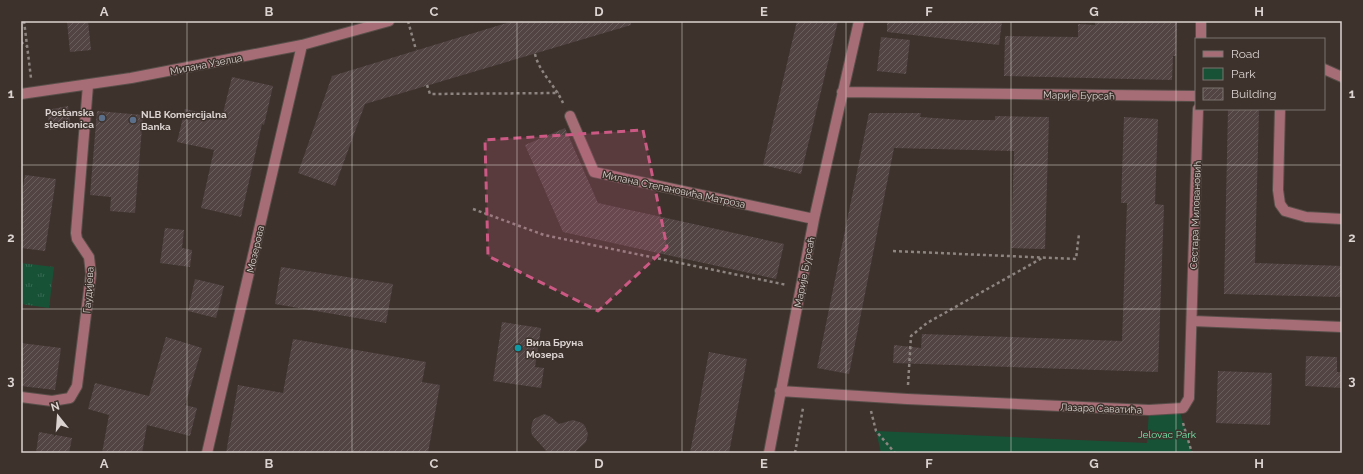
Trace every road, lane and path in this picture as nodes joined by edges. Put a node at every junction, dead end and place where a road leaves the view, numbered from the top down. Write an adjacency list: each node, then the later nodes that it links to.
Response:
1 (24, 21): 9 (path)
2 (389, 21): 8 (street, Милана Узелца)
3 (408, 21): 10 (path)
4 (859, 21): 16 (street, Марије Бурсаћ)
5 (1201, 21): 6 (street)
6 (1201, 38)
7 (21, 42): 9 (path)
8 (302, 45): 14 (street, Милана Узелца); 39 (street, Мозерова)
9 (26, 46): 17 (path)
10 (416, 50)
11 (534, 54): 18 (path)
12 (1325, 69): 13 (street)
13 (1342, 77)
14 (88, 85): 17 (street, Милана Узелца); 35 (street, Гаудијева)
15 (427, 85): 18 (path)
16 (842, 92): 20 (street, Марије Бурсаћ); 25 (street, Марије Бурсаћ)
17 (32, 93): 19 (street, Милана Узелца)
18 (559, 93): 23 (path)
19 (21, 94)
20 (1195, 96)
21 (1198, 110): 31 (street, Сестара Миловановић)
22 (1280, 110): 26 (street)
23 (570, 116): 25 (street, Милана Степановића Матроза)
24 (473, 210): 30 (path)
25 (814, 219): 30 (street, Марије Бурсаћ)
26 (1342, 219)
27 (1079, 234): 29 (path)
28 (893, 252): 29 (path)
29 (1044, 257): 37 (path)
30 (800, 288): 33 (street, Марије Бурсаћ)
31 (1192, 321): 32 (street); 38 (street)
32 (1342, 327)
33 (780, 391): 34 (street, Лазара Саватића); 40 (street, Марије Бурсаћ)
34 (805, 393): 36 (street, Лазара Саватића); 41 (path)
35 (21, 397)
36 (867, 397): 37 (street, Лазара Саватића); 42 (path)
37 (907, 399): 38 (street, Лазара Саватића)
38 (1178, 409): 43 (path)
39 (207, 453)
40 (769, 453)
41 (795, 453)
42 (895, 453)
43 (1192, 453)

